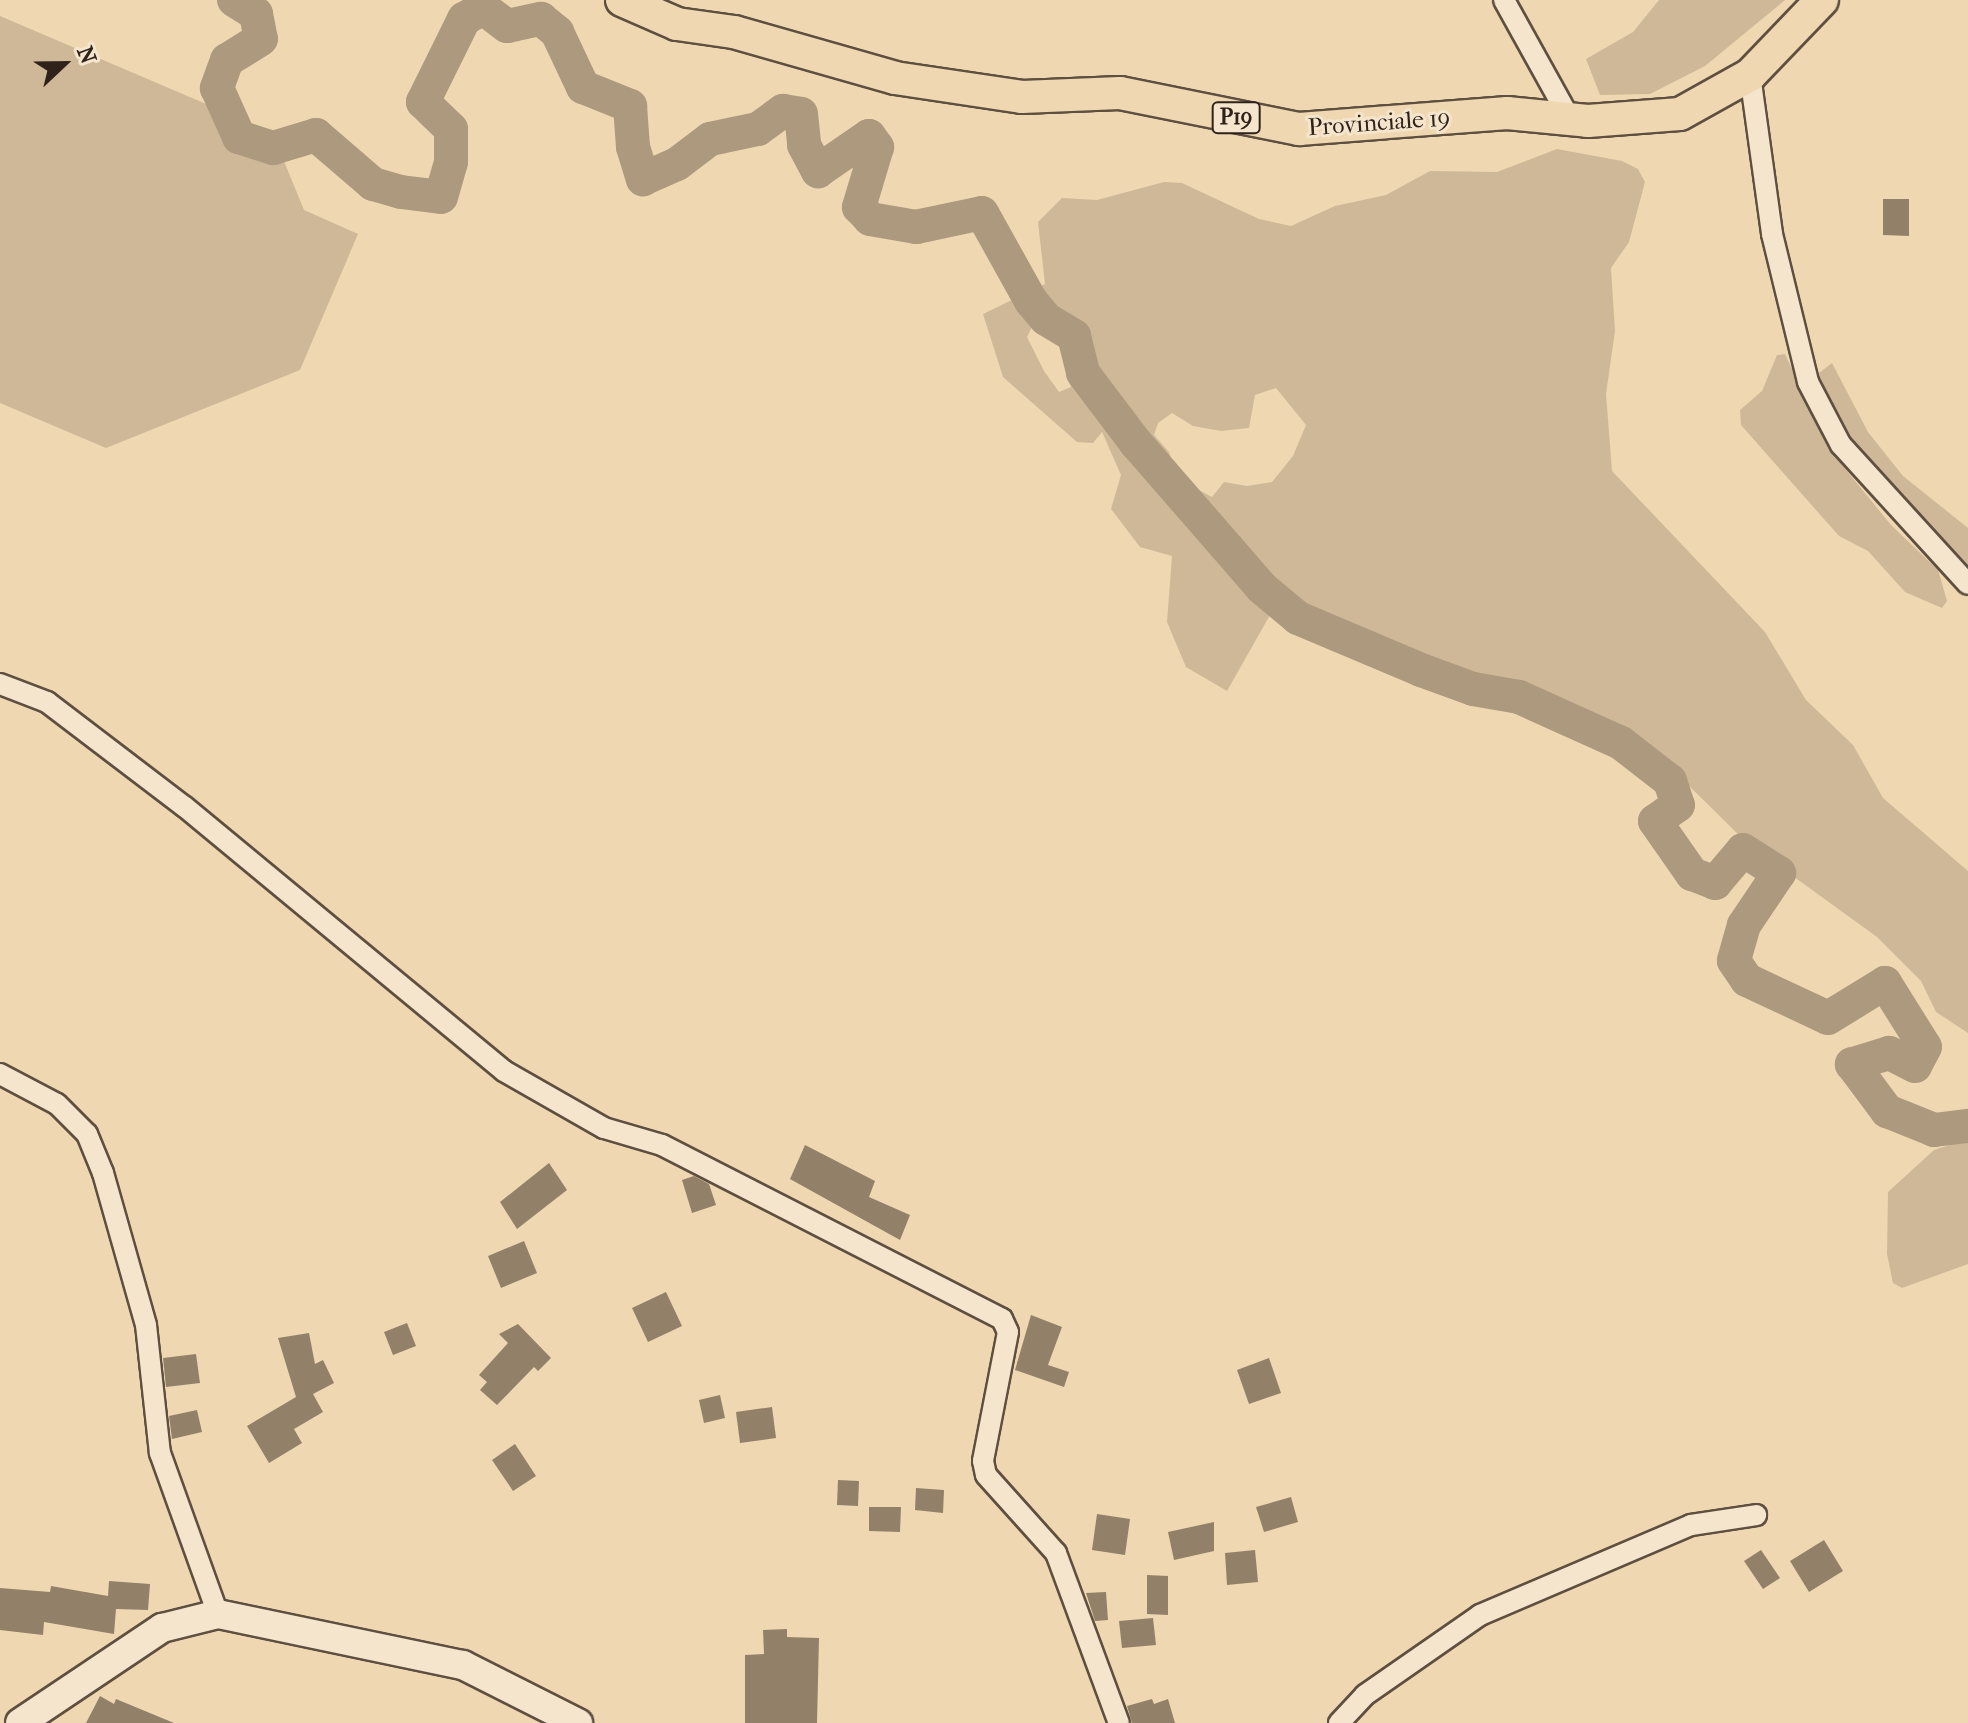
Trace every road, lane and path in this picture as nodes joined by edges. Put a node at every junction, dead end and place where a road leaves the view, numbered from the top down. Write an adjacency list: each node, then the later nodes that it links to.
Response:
1 (622, 0): 5 (main road, Provinciale 19 / P19)
2 (1504, 0): 5 (street)
3 (1822, 0): 4 (main road, Provinciale 19 / P19)
4 (1750, 75): 5 (main road, Provinciale 19 / P19); 6 (street)
5 (1570, 119)
6 (1968, 584)
7 (0, 684): 13 (street)
8 (0, 1074): 10 (street)
9 (1756, 1515): 14 (street)
10 (218, 1614): 11 (street); 12 (street)
11 (20, 1723)
12 (578, 1723)
13 (1119, 1723)
14 (1339, 1723)

